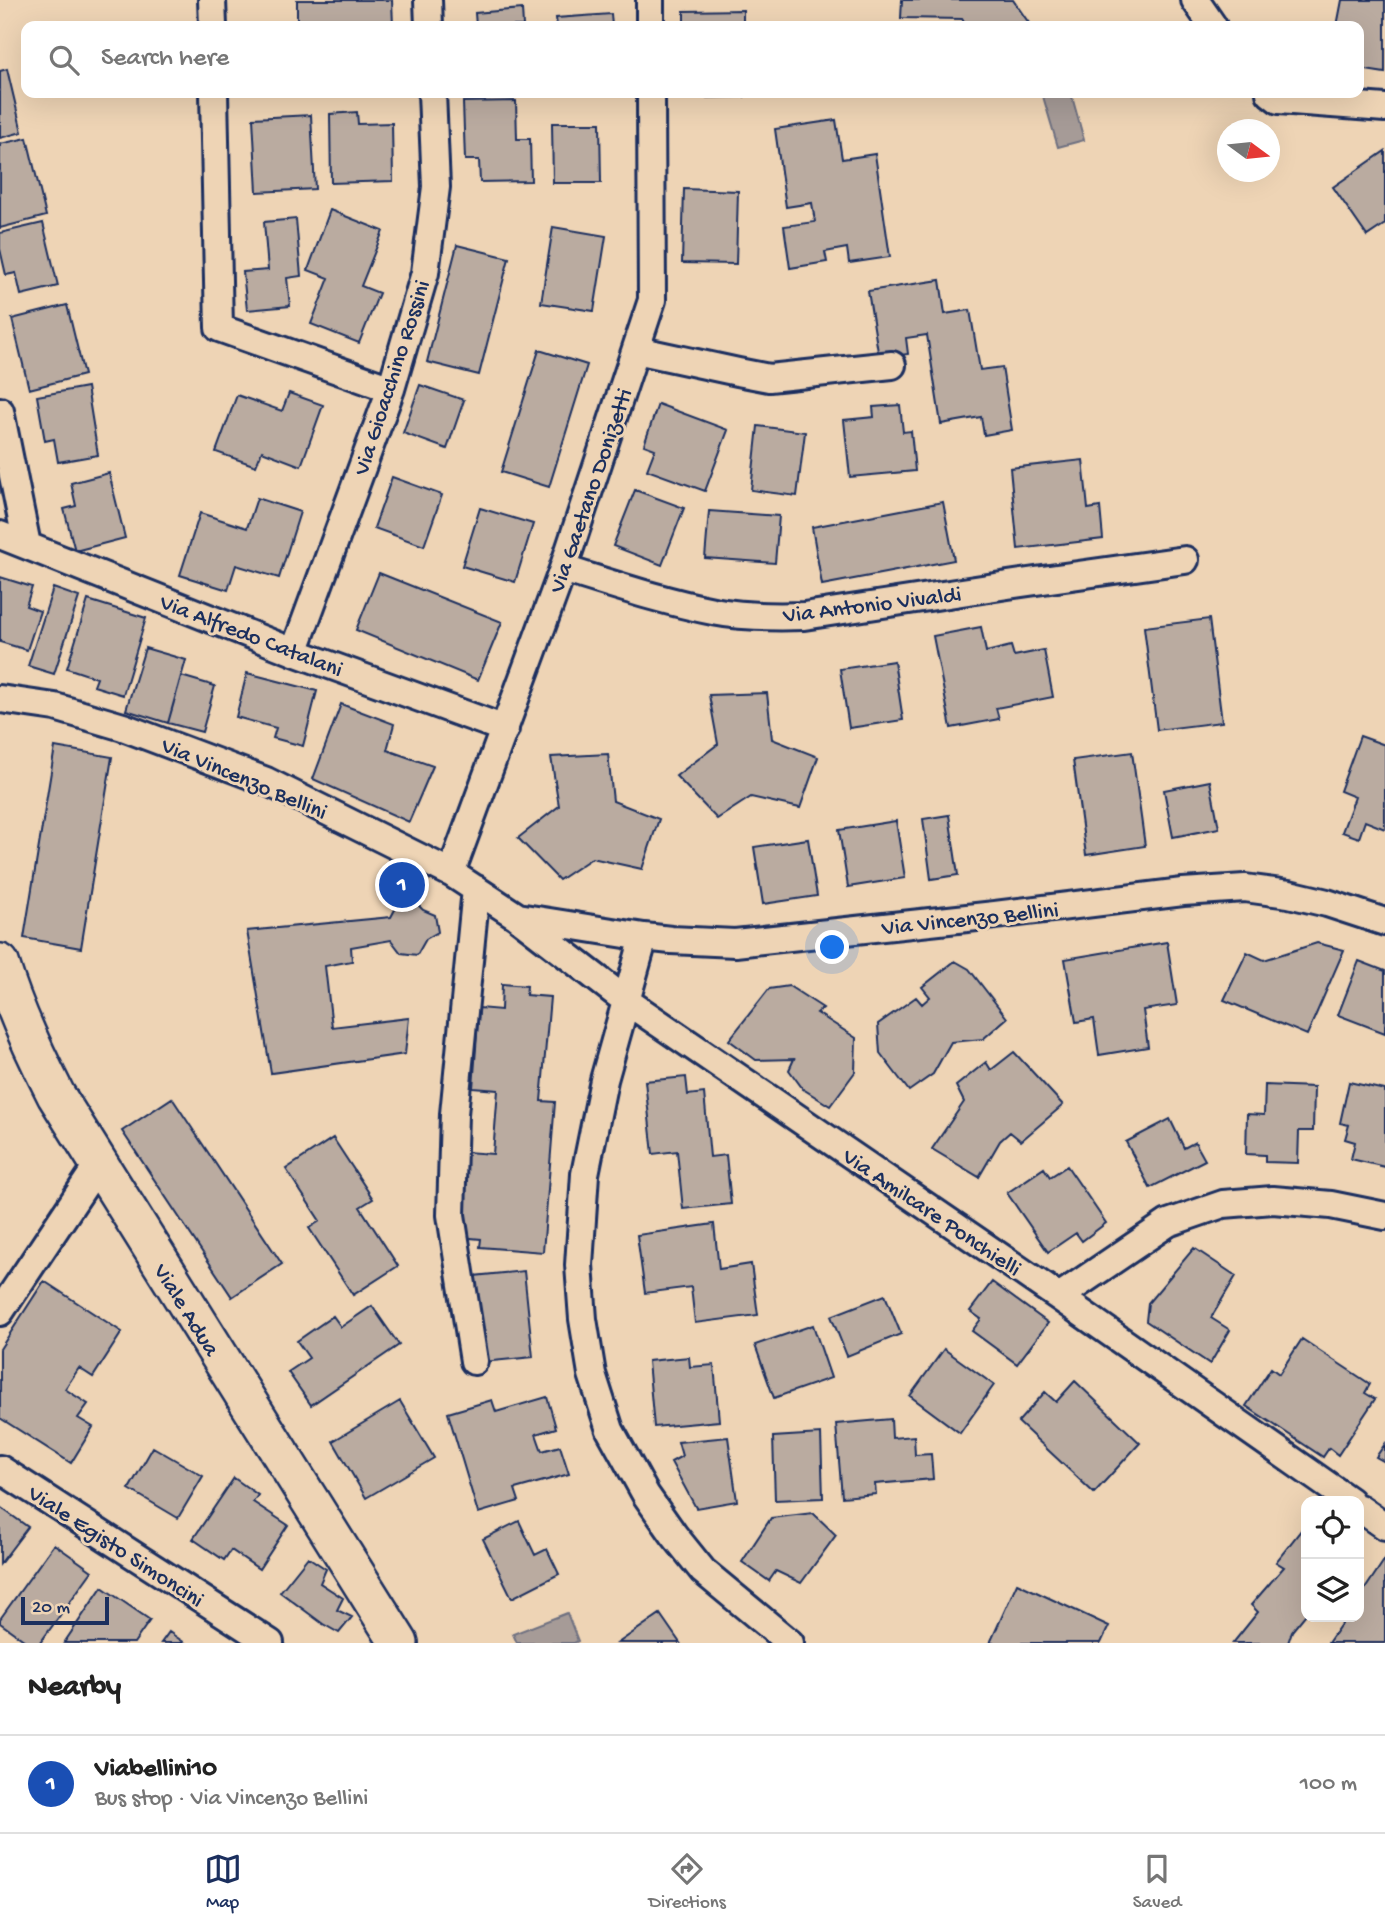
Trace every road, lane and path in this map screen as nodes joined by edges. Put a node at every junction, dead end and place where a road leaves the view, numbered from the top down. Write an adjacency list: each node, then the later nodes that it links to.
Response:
1 (212, 0): 5 (street)
2 (428, 0): 6 (street)
3 (650, 0): 7 (street)
4 (1195, 0): 8 (street)
5 (213, 21)
6 (429, 21)
7 (650, 21)
8 (1210, 21)
9 (214, 98): 16 (street)
10 (432, 98): 16 (street, Via Gioacchino Rossini)
11 (651, 98): 14 (street, Via Gaetano Donizetti)
12 (1276, 98): 13 (street)
13 (1385, 108)
14 (636, 350): 15 (street); 21 (street, Via Gaetano Donizetti)
15 (892, 365)
16 (391, 389): 22 (street, Via Gioacchino Rossini)
17 (0, 411): 19 (street)
18 (0, 535): 19 (street, Via Alfredo Catalani)
19 (27, 545): 22 (street, Via Alfredo Catalani)
20 (1185, 560): 21 (street, Via Antonio Vivaldi)
21 (563, 569): 24 (street, Via Gaetano Donizetti)
22 (294, 652): 24 (street, Via Alfredo Catalani)
23 (0, 699): 25 (street, Via Vincenzo Bellini)
24 (505, 729): 25 (street, Via Gaetano Donizetti)
25 (451, 873): 26 (street, Via Vincenzo Bellini)
26 (476, 889): 27 (street, Via Vincenzo Bellini); 36 (street)
27 (518, 917): 29 (street, Via Vincenzo Bellini); 31 (street, Via Amilcare Ponchielli)
28 (1385, 922): 29 (street, Via Vincenzo Bellini)
29 (644, 937): 31 (street)
30 (0, 963): 32 (main road, Viale Adua)
31 (625, 1000): 34 (street, Via Amilcare Ponchielli); 43 (street)
32 (98, 1164): 35 (street); 42 (main road, Viale Adua)
33 (1385, 1216): 34 (street)
34 (1059, 1297): 38 (street, Via Amilcare Ponchielli)
35 (0, 1312)
36 (474, 1361)
37 (0, 1469): 41 (street, Viale Egisto Simoncini)
38 (1343, 1496)
39 (1364, 1511): 40 (street)
40 (1385, 1526)
41 (270, 1643)
42 (399, 1643)
43 (790, 1643)

